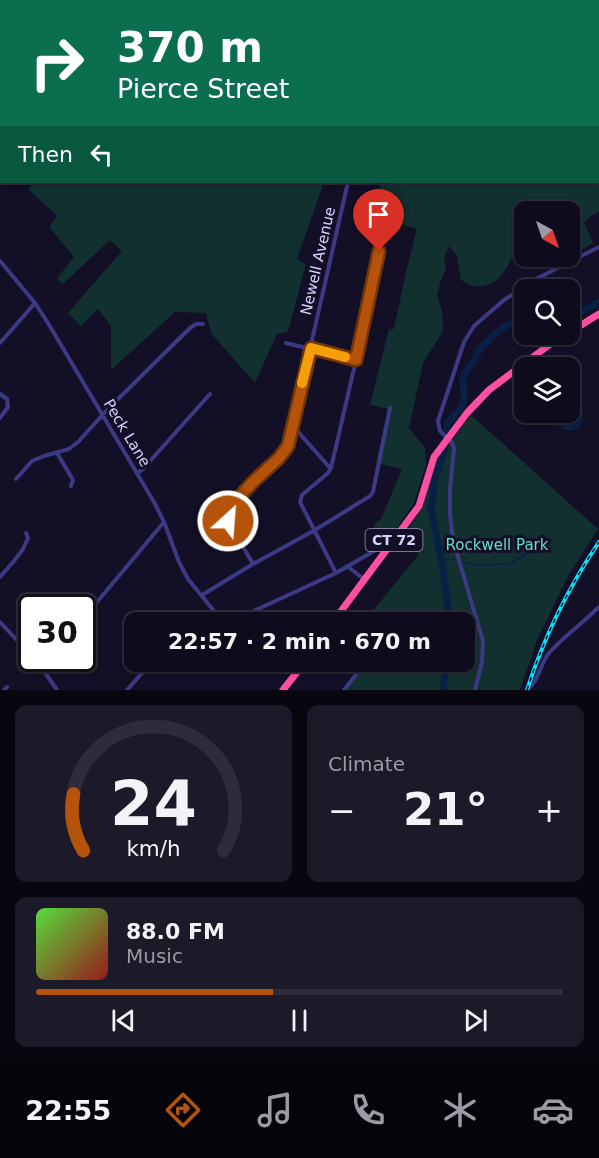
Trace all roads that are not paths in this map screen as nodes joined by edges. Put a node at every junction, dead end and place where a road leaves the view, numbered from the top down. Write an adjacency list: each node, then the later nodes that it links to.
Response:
1 (348, 183): 12 (street, Newell Avenue)
2 (383, 231): 13 (street)
3 (599, 247): 20 (street)
4 (0, 261): 5 (street, Peck Lane)
5 (34, 303): 9 (street); 17 (street, Peck Lane)
6 (599, 314): 8 (highway)
7 (203, 324): 17 (street)
8 (580, 326)
9 (0, 343)
10 (286, 343): 12 (street)
11 (549, 345): 20 (highway, CT 72)
12 (311, 348): 13 (street); 19 (street, Newell Avenue)
13 (356, 360): 22 (street)
14 (210, 393): 23 (street)
15 (0, 394): 18 (street)
16 (390, 408): 27 (street)
17 (103, 415): 21 (street); 23 (street, Peck Lane)
18 (0, 418)
19 (293, 426): 22 (street); 30 (street, Newell Avenue)
20 (447, 437): 29 (highway, CT 72); 51 (street)
21 (57, 453): 24 (street); 25 (street)
22 (331, 468): 27 (street)
23 (138, 473): 26 (street, Peck Lane)
24 (16, 479)
25 (70, 486)
26 (164, 522): 35 (street, Peck Lane); 36 (street)
27 (315, 530): 30 (street); 32 (street)
28 (26, 533): 33 (street)
29 (390, 546): 31 (street); 34 (highway, CT 72)
30 (253, 564): 35 (street)
31 (347, 566): 32 (street); 34 (street)
32 (336, 573): 39 (street)
33 (0, 577)
34 (365, 580): 40 (highway, CT 72)
35 (202, 595): 38 (street, Peck Lane)
36 (96, 603)
37 (599, 607): 52 (street)
38 (215, 612)
39 (252, 612)
40 (341, 612)
41 (0, 621): 42 (street)
42 (18, 641)
43 (45, 672): 47 (street)
44 (143, 672): 48 (street)
45 (297, 672): 49 (highway)
46 (358, 672): 50 (street)
47 (57, 690)
48 (127, 690)
49 (284, 690)
50 (344, 690)
51 (475, 690)
52 (527, 690)

